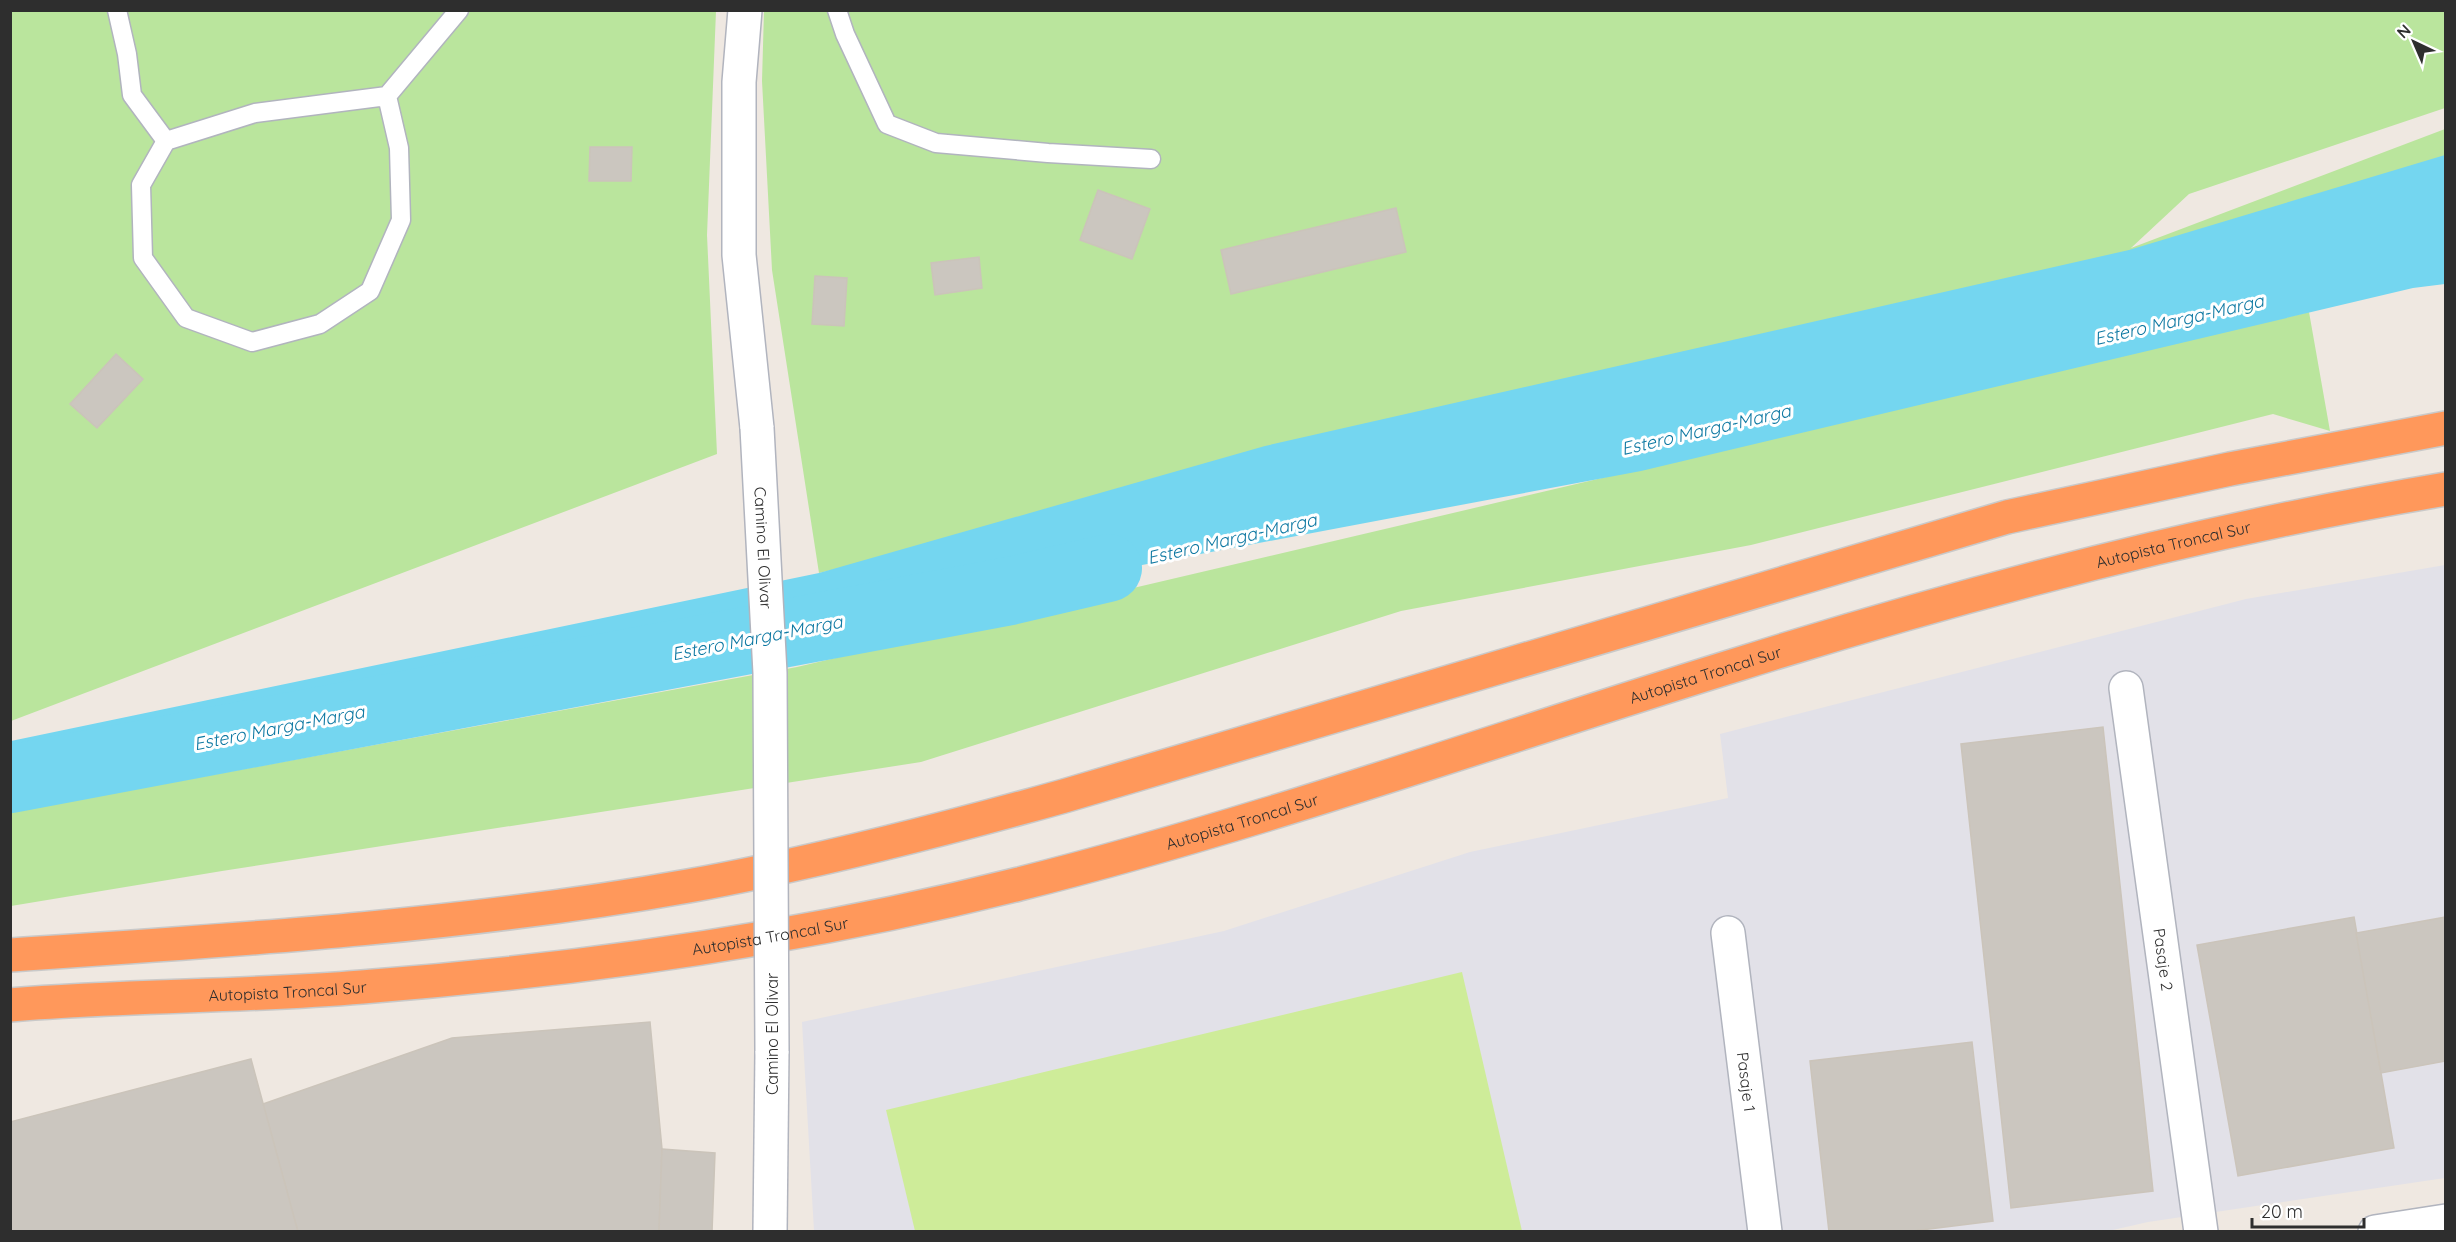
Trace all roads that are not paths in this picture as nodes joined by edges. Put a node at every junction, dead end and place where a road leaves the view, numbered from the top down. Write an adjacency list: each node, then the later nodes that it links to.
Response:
1 (117, 10): 6 (lane)
2 (459, 10): 5 (lane)
3 (745, 10): 15 (main road, Camino El Olivar, bridge)
4 (837, 10): 7 (lane)
5 (387, 96): 6 (lane); 6 (lane)
6 (166, 141)
7 (1151, 159)
8 (2445, 428): 12 (highway)
9 (2445, 489): 13 (highway, Autopista Troncal Sur)
10 (2126, 688): 17 (main road, Pasaje 2)
11 (1728, 933): 16 (main road, Pasaje 1)
12 (10, 955)
13 (10, 1005)
14 (2445, 1221): 18 (main road)
15 (770, 1232)
16 (1765, 1232)
17 (2201, 1232)
18 (2375, 1232)

